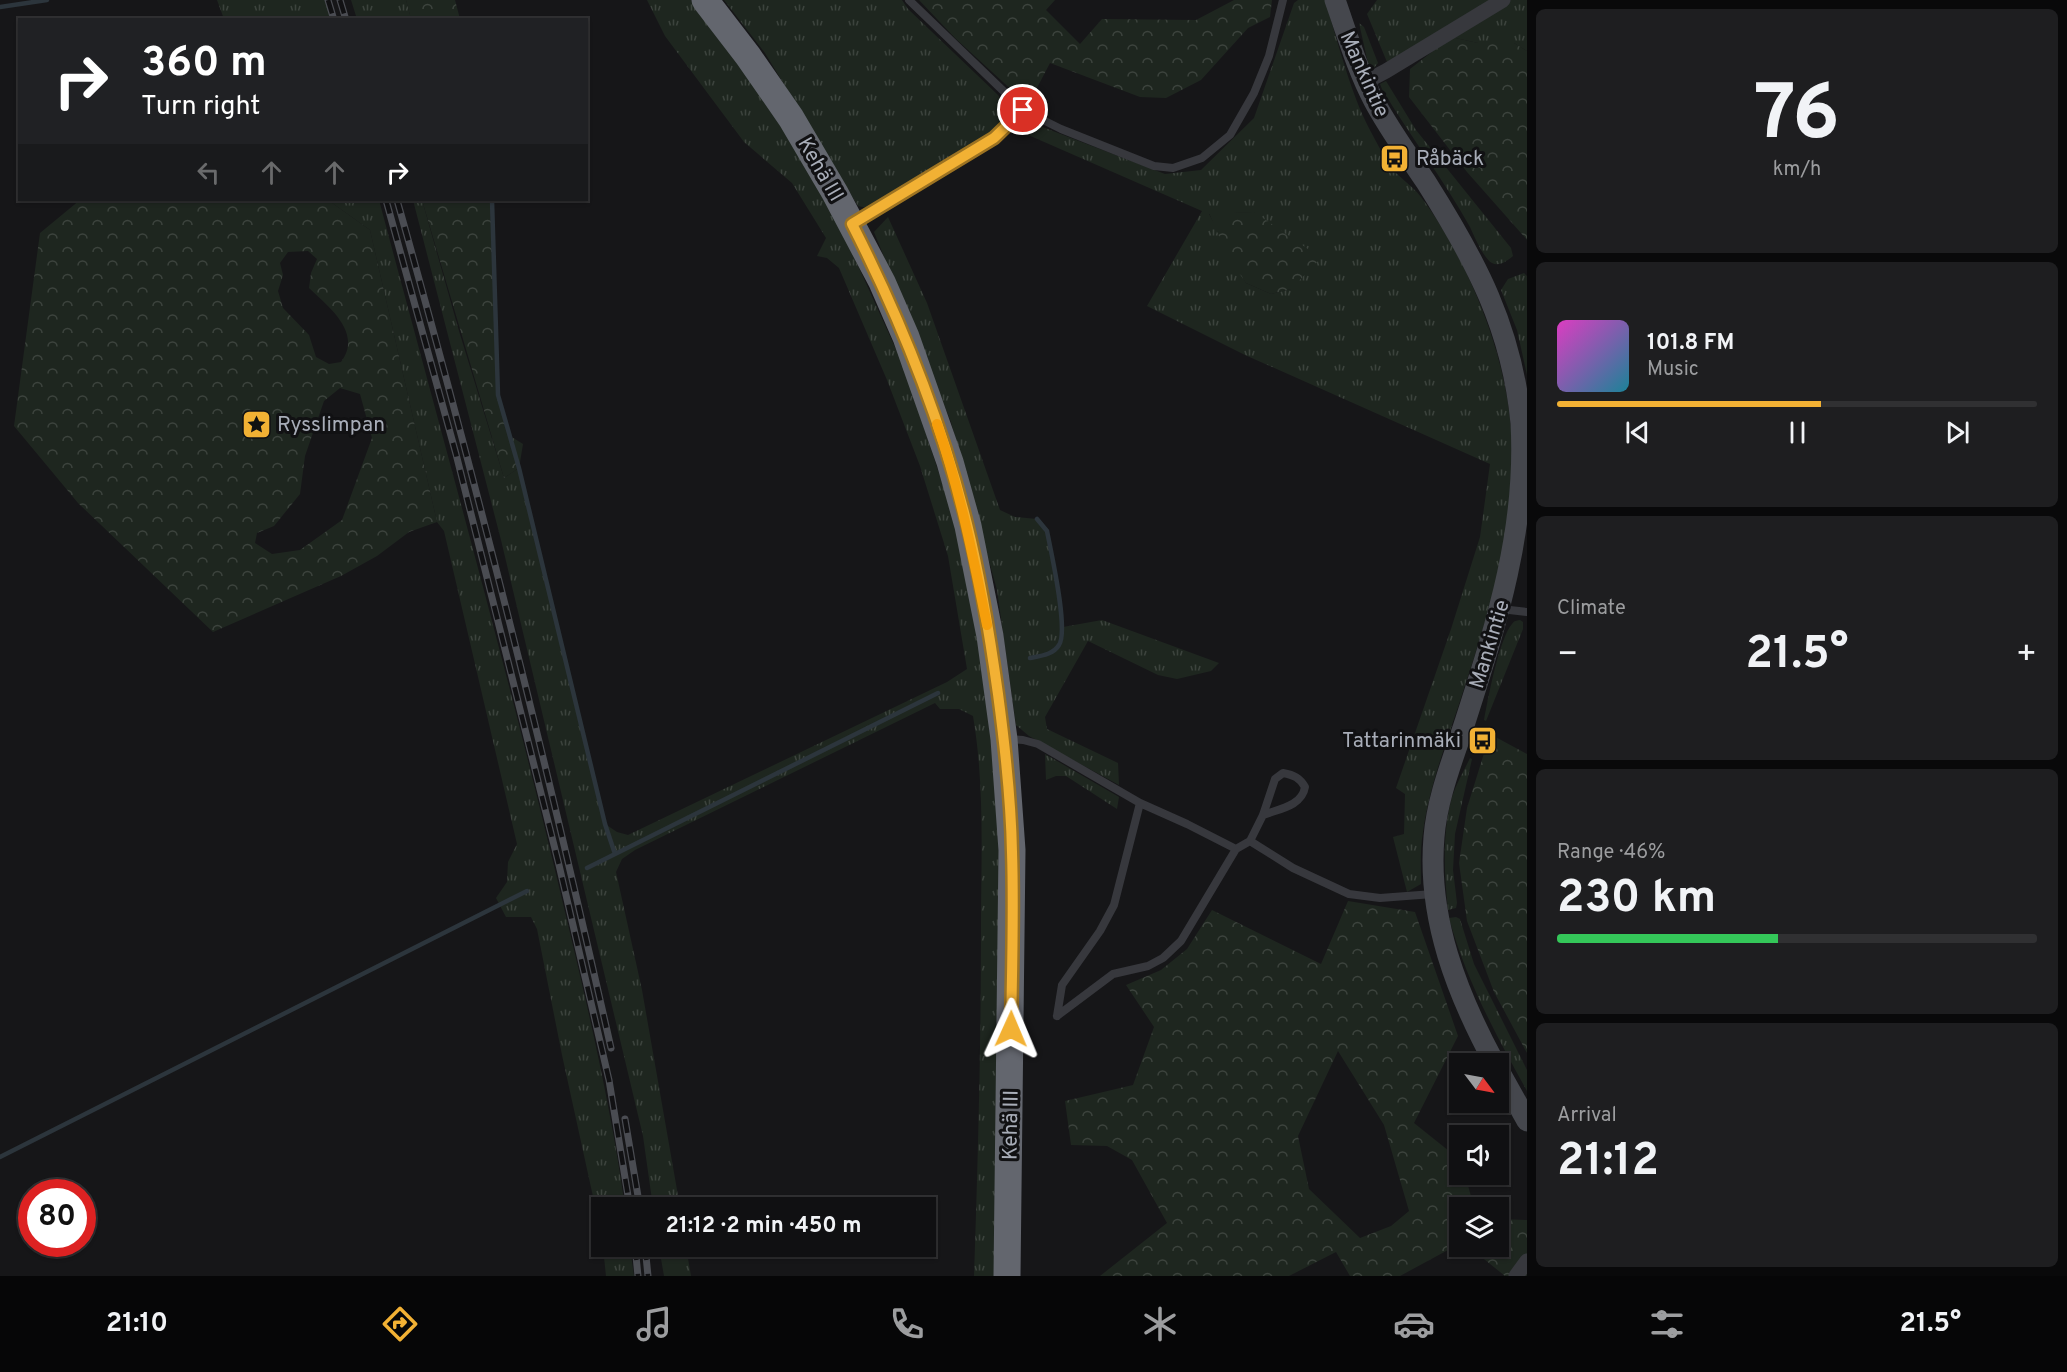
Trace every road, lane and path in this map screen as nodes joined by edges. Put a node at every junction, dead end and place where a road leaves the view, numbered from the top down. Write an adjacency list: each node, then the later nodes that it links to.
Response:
1 (705, 0): 8 (highway, Kehä III)
2 (909, 0): 7 (lane)
3 (1282, 0): 7 (lane)
4 (1335, 0): 6 (street, Mankintie)
5 (1503, 0): 6 (street)
6 (1365, 82): 9 (street, Mankintie)
7 (1023, 110): 8 (lane)
8 (852, 224): 11 (highway, Kehä III)
9 (1501, 609): 10 (lane); 16 (street, Mankintie)
10 (1527, 612)
11 (1004, 739): 12 (lane); 21 (highway, Kehä III)
12 (1140, 803): 15 (lane); 15 (lane)
13 (1263, 815): 13 (lane); 14 (lane)
14 (1250, 841): 15 (lane); 16 (lane)
15 (1236, 849)
16 (1434, 894): 17 (street, Mankintie)
17 (1490, 1053)
18 (1509, 1089): 19 (street)
19 (1527, 1121)
20 (1527, 1261): 22 (street)
21 (1007, 1276)
22 (1516, 1276)

